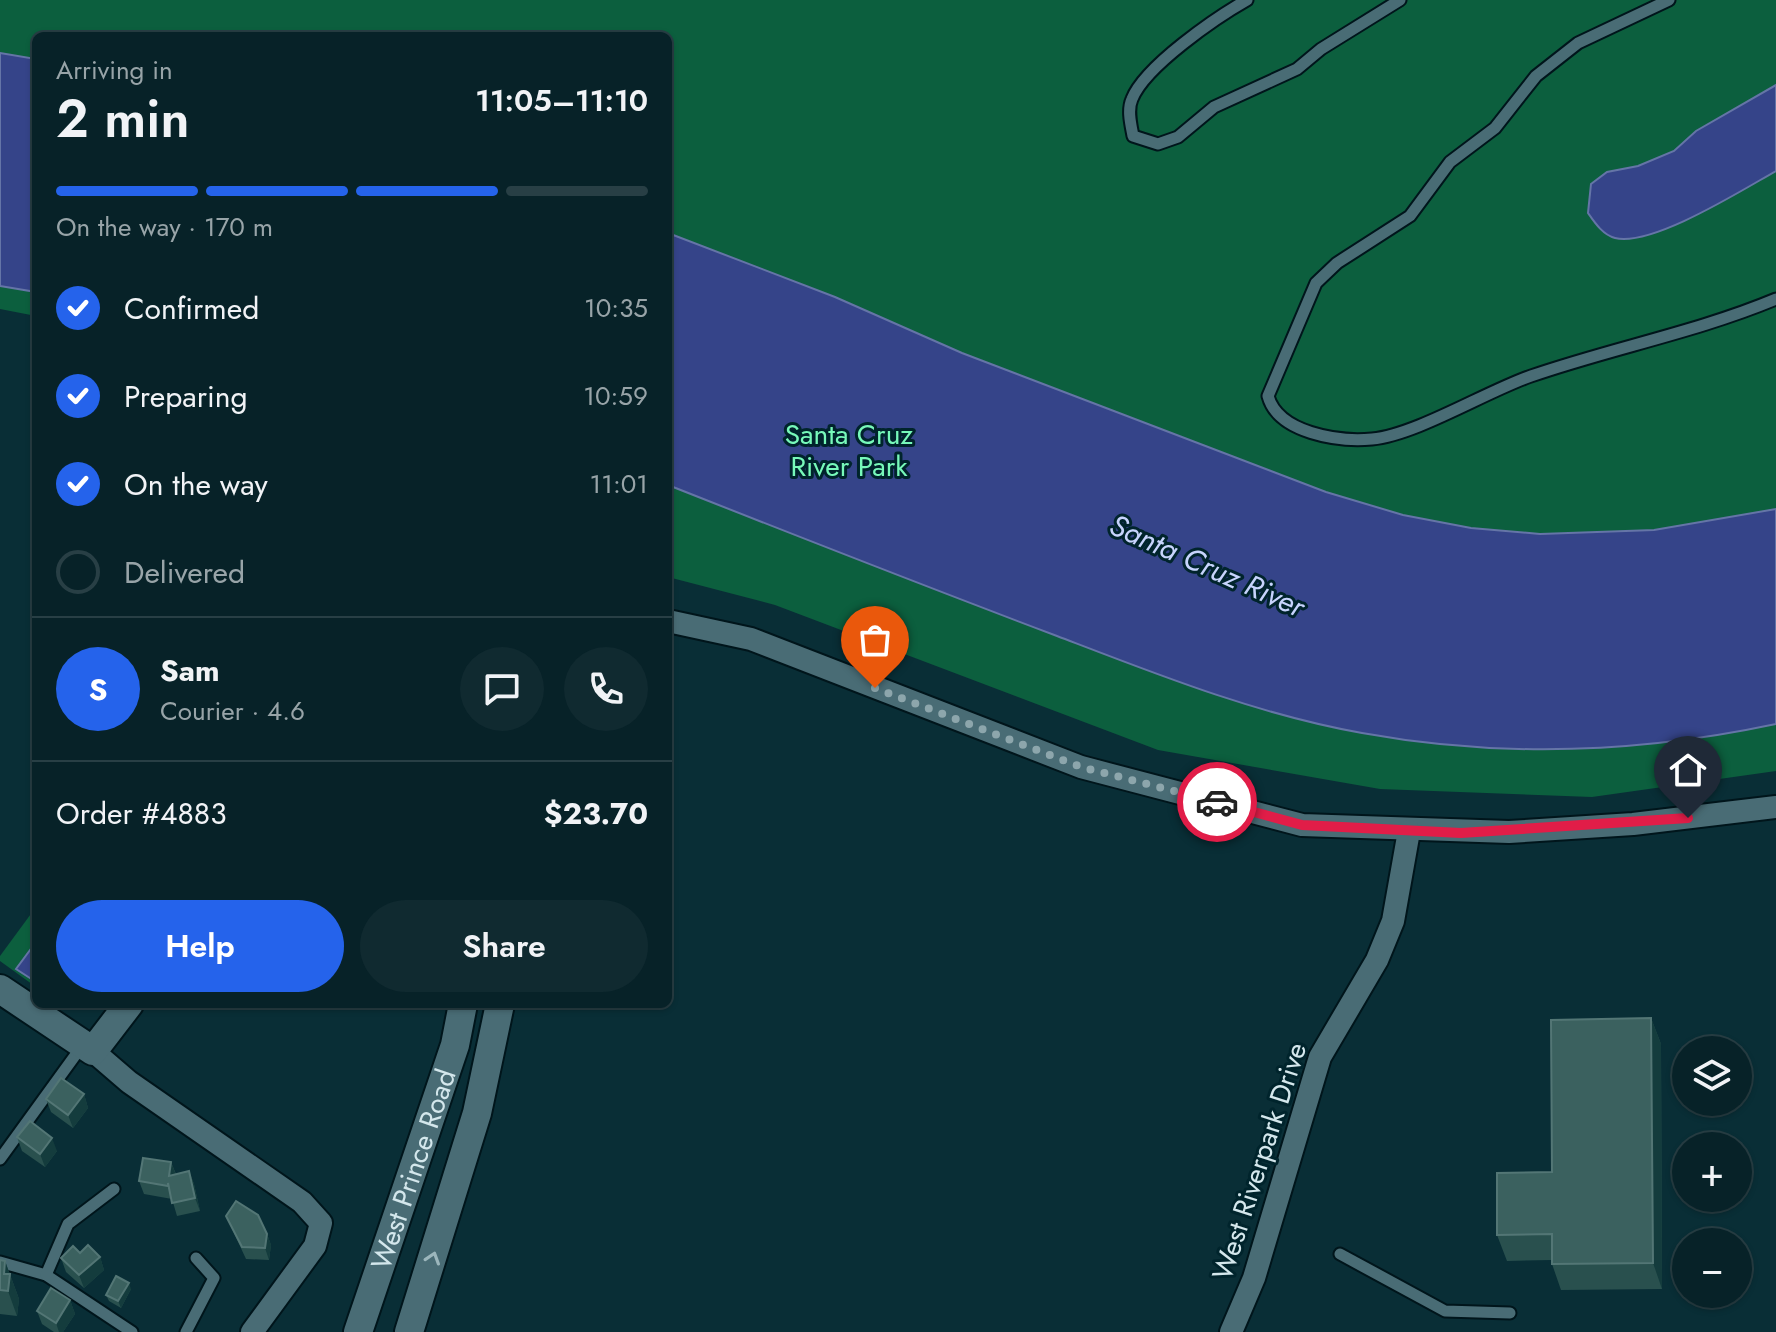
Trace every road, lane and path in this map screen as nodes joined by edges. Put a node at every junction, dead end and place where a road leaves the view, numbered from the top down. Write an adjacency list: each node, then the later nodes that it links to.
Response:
1 (1247, 0): 2 (lane)
2 (1400, 0)
3 (1669, 0): 4 (lane)
4 (1776, 299)
5 (672, 622): 7 (street)
6 (1776, 807): 7 (street)
7 (1409, 831): 27 (street, West Riverpark Drive)
8 (0, 989): 12 (street)
9 (125, 1008): 12 (street)
10 (462, 1008): 24 (street, West Prince Road)
11 (499, 1008): 19 (street, West Prince Road, one-way to 11)
12 (88, 1048): 13 (lane); 23 (street)
13 (0, 1159)
14 (114, 1189): 18 (lane)
15 (1340, 1254): 20 (lane)
16 (196, 1258): 22 (lane)
17 (0, 1262): 18 (lane)
18 (46, 1275): 21 (lane)
19 (422, 1293): 25 (street, West Prince Road); 26 (street)
20 (1510, 1313)
21 (132, 1332)
22 (186, 1332)
23 (252, 1332)
24 (358, 1332)
25 (409, 1332)
26 (421, 1332)
27 (1231, 1332)

